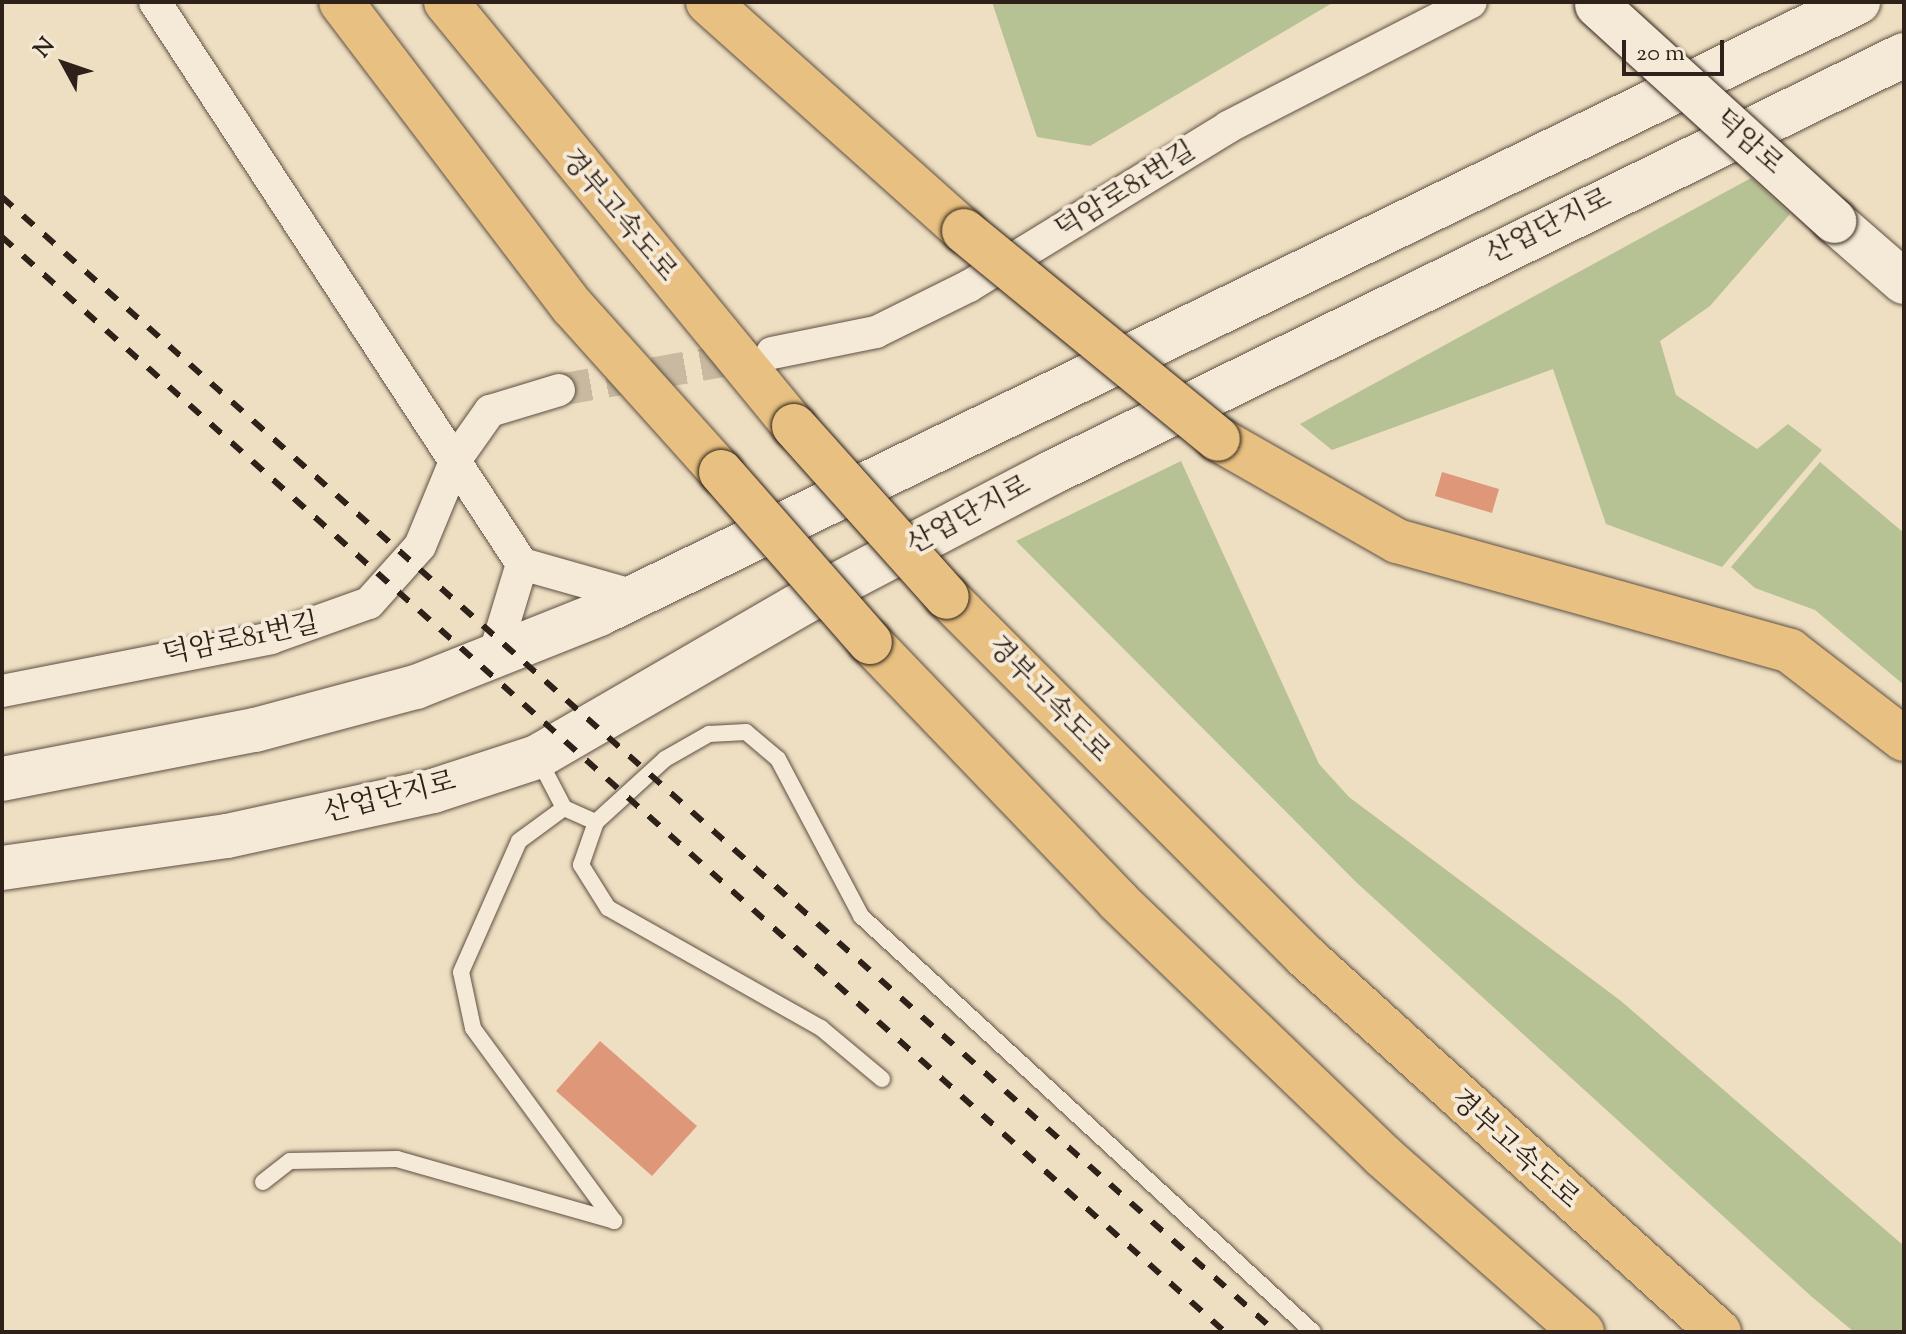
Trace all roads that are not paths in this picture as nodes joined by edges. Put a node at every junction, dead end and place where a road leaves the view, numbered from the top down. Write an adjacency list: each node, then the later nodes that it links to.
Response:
1 (155, 2): 12 (street)
2 (341, 2): 26 (highway, bridge)
3 (446, 2): 27 (highway, 경부고속도로, bridge)
4 (708, 2): 17 (highway, bridge)
5 (1471, 2): 10 (street, 덕암로81번길)
6 (1858, 2): 14 (main road)
7 (1595, 4): 9 (main road, 덕암로, bridge)
8 (1904, 55): 18 (main road, 산업단지로)
9 (1904, 282)
10 (772, 353)
11 (559, 390): 12 (street, 덕암로81번길)
12 (456, 459): 13 (street); 16 (street, 덕암로81번길)
13 (522, 564): 14 (street); 15 (street)
14 (635, 596): 15 (main road)
15 (494, 656): 19 (main road)
16 (2, 691)
17 (1904, 739)
18 (537, 757): 20 (lane); 22 (main road, 산업단지로)
19 (2, 779)
20 (564, 808): 21 (lane); 24 (lane)
21 (596, 822): 23 (lane); 25 (lane)
22 (2, 868)
23 (882, 1079)
24 (263, 1182)
25 (1313, 1332)
26 (1582, 1332)
27 (1719, 1332)

